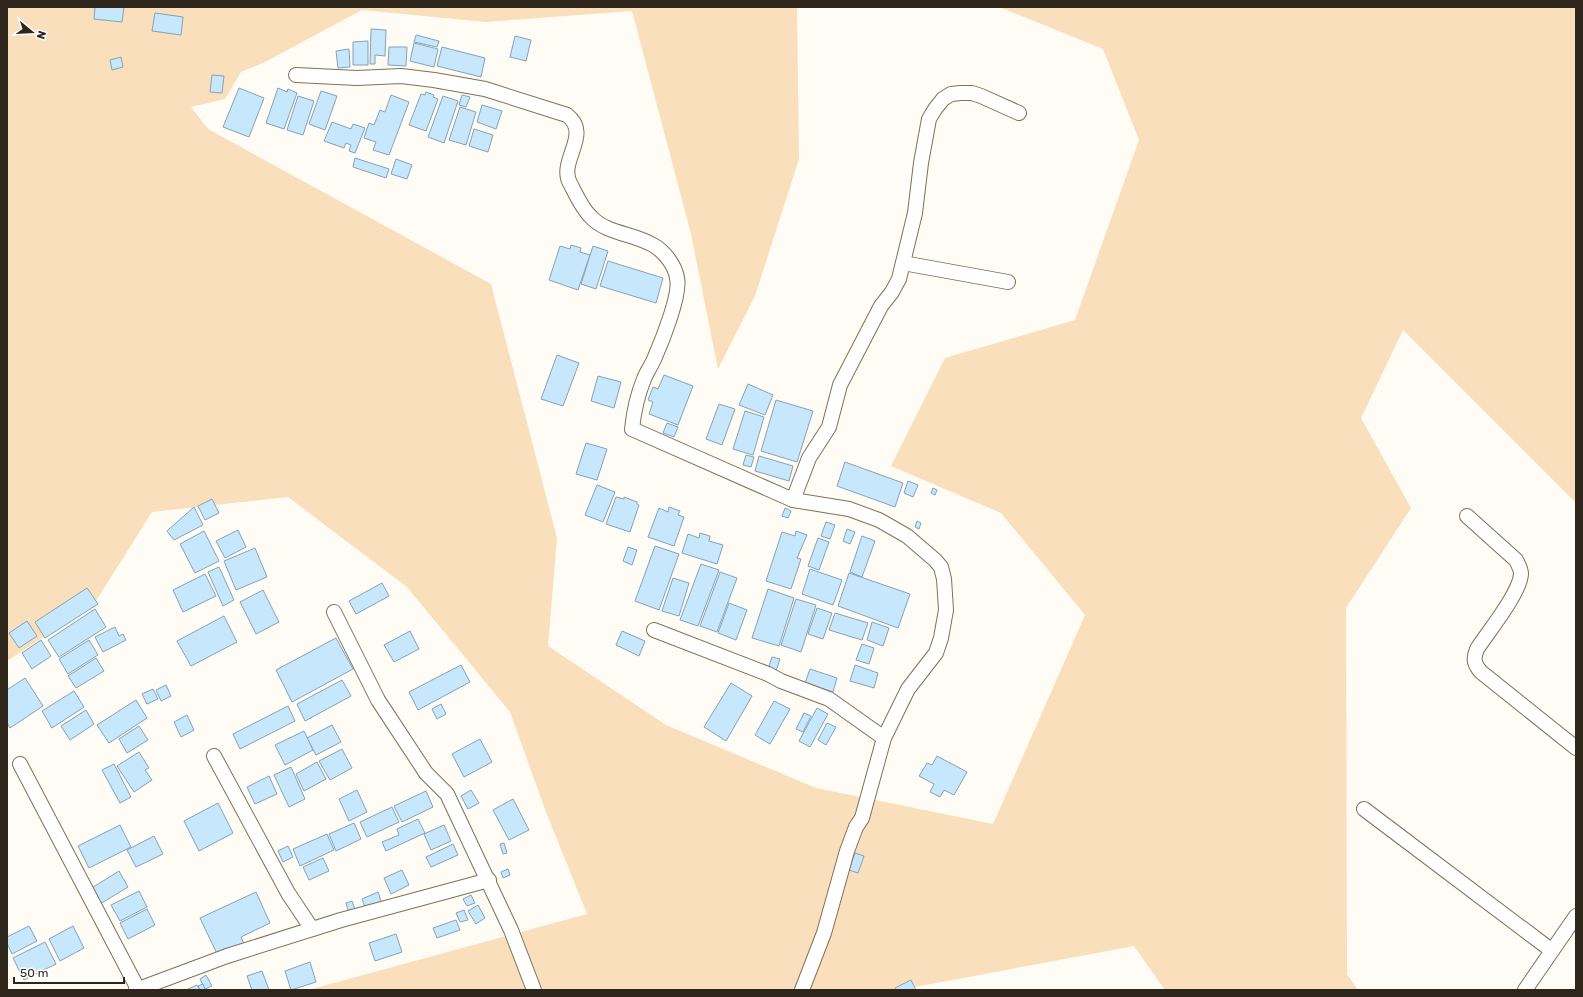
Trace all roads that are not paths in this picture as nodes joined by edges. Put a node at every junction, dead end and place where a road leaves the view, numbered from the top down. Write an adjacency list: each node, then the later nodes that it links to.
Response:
1 (296, 75): 5 (street)
2 (1019, 113): 3 (street)
3 (903, 263): 4 (street); 5 (street)
4 (1008, 282)
5 (793, 500): 9 (street)
6 (1467, 516): 10 (street)
7 (334, 612): 14 (street)
8 (654, 630): 9 (street)
9 (884, 738): 20 (street)
10 (1576, 748)
11 (214, 756): 16 (street)
12 (20, 764): 18 (street)
13 (1364, 809): 17 (street)
14 (489, 880): 16 (street); 19 (street)
15 (1576, 916): 17 (street)
16 (312, 929): 18 (street)
17 (1552, 950): 21 (street)
18 (137, 989)
19 (534, 990)
20 (802, 990)
21 (1525, 990)

